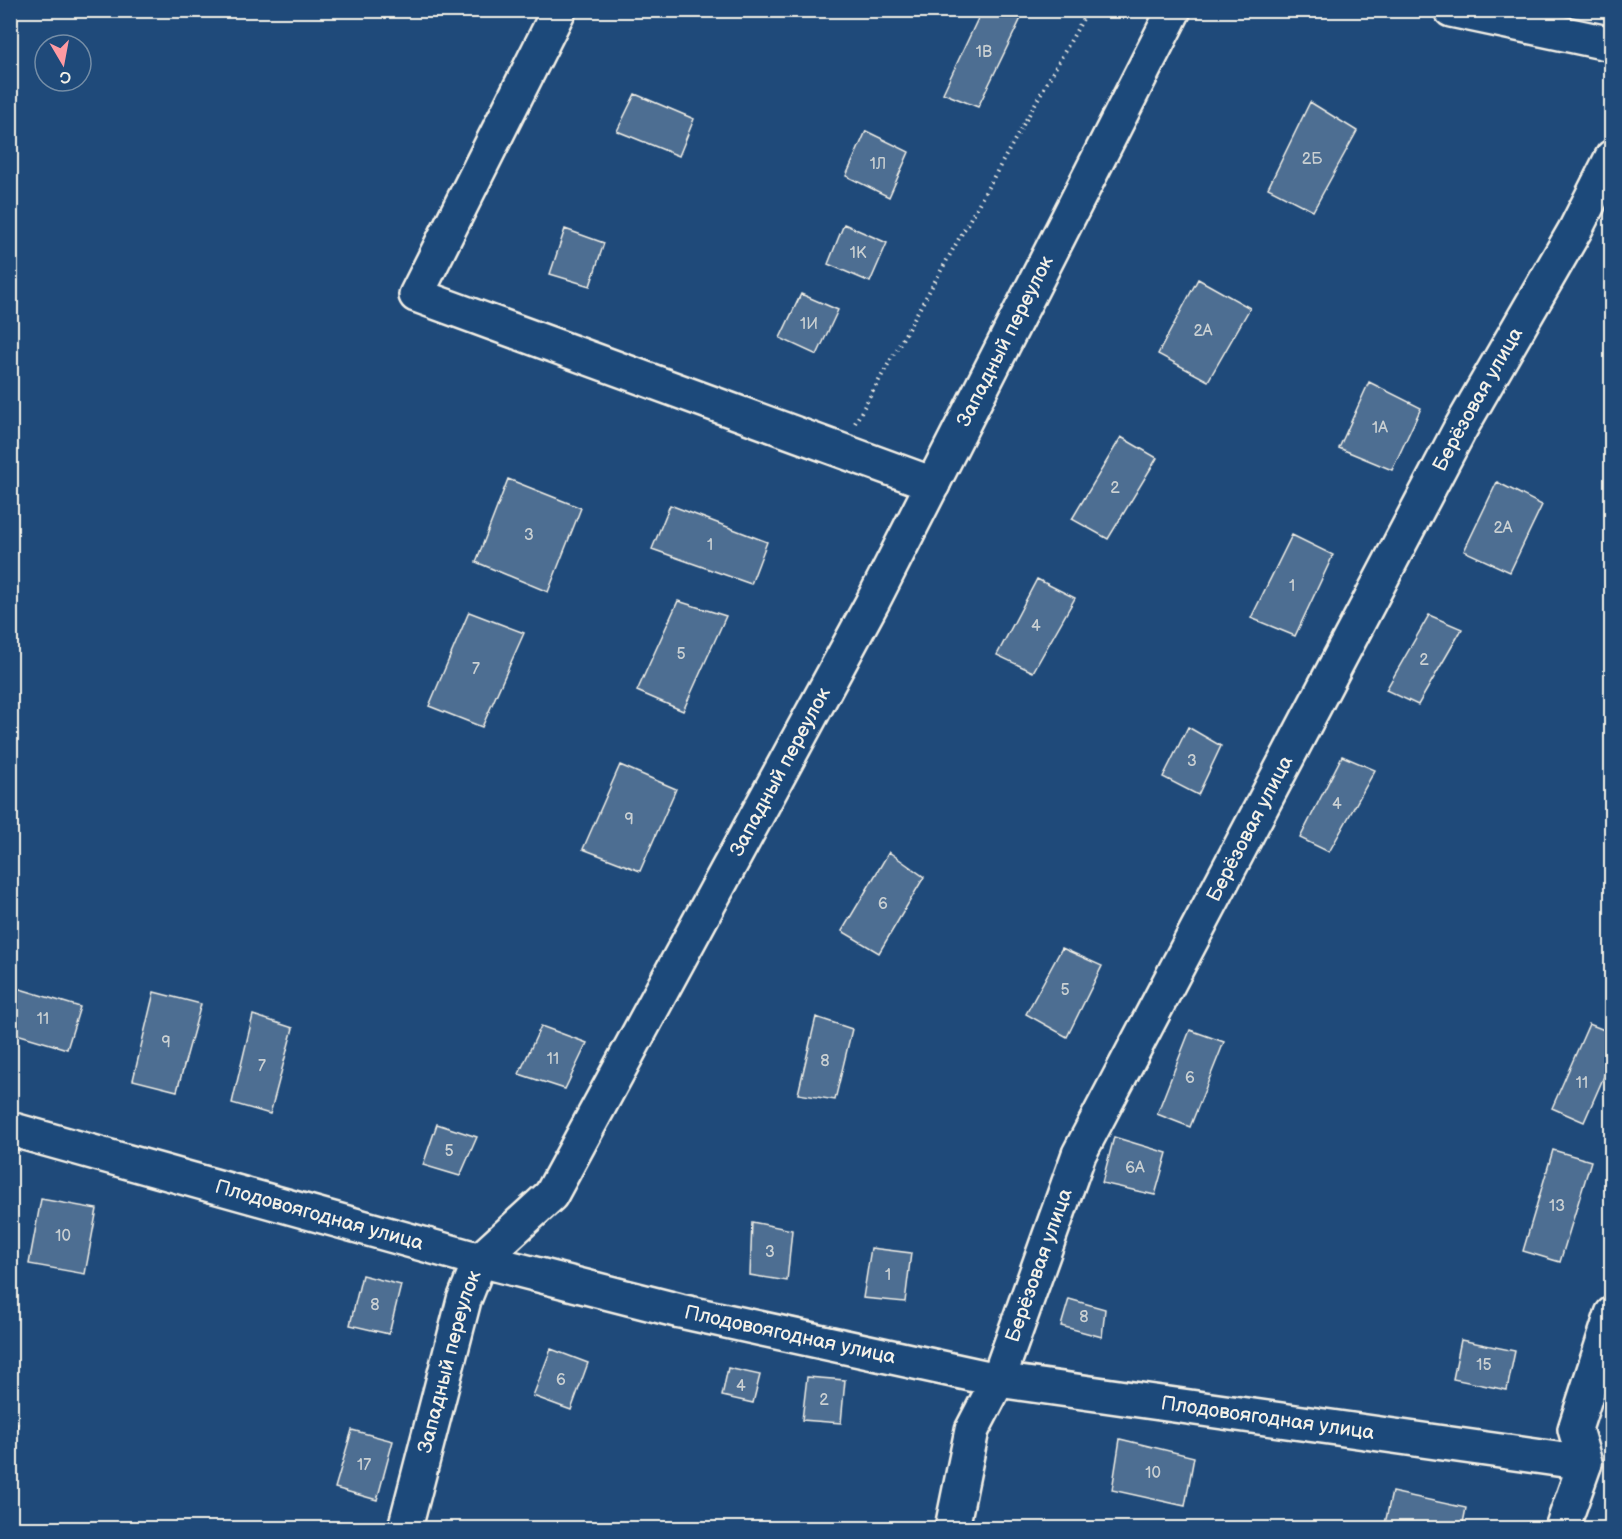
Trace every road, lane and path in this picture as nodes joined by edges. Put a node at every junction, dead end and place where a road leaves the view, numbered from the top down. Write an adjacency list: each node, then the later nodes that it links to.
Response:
1 (559, 10): 7 (street)
2 (1088, 10): 7 (path)
3 (1174, 10): 8 (street, Западный переулок)
4 (1451, 10): 5 (street)
5 (1611, 44)
6 (1611, 158): 12 (street, Берёзовая улица)
7 (840, 450): 8 (street)
8 (933, 484): 10 (street, Западный переулок)
9 (10, 1129): 10 (street, Плодовоягодная улица)
10 (480, 1260): 12 (street, Плодовоягодная улица); 14 (street, Западный переулок)
11 (1611, 1314): 13 (street)
12 (998, 1380): 13 (street, Плодовоягодная улица); 15 (street, Берёзовая улица)
13 (1585, 1463): 16 (street)
14 (405, 1528)
15 (952, 1528)
16 (1562, 1528)

